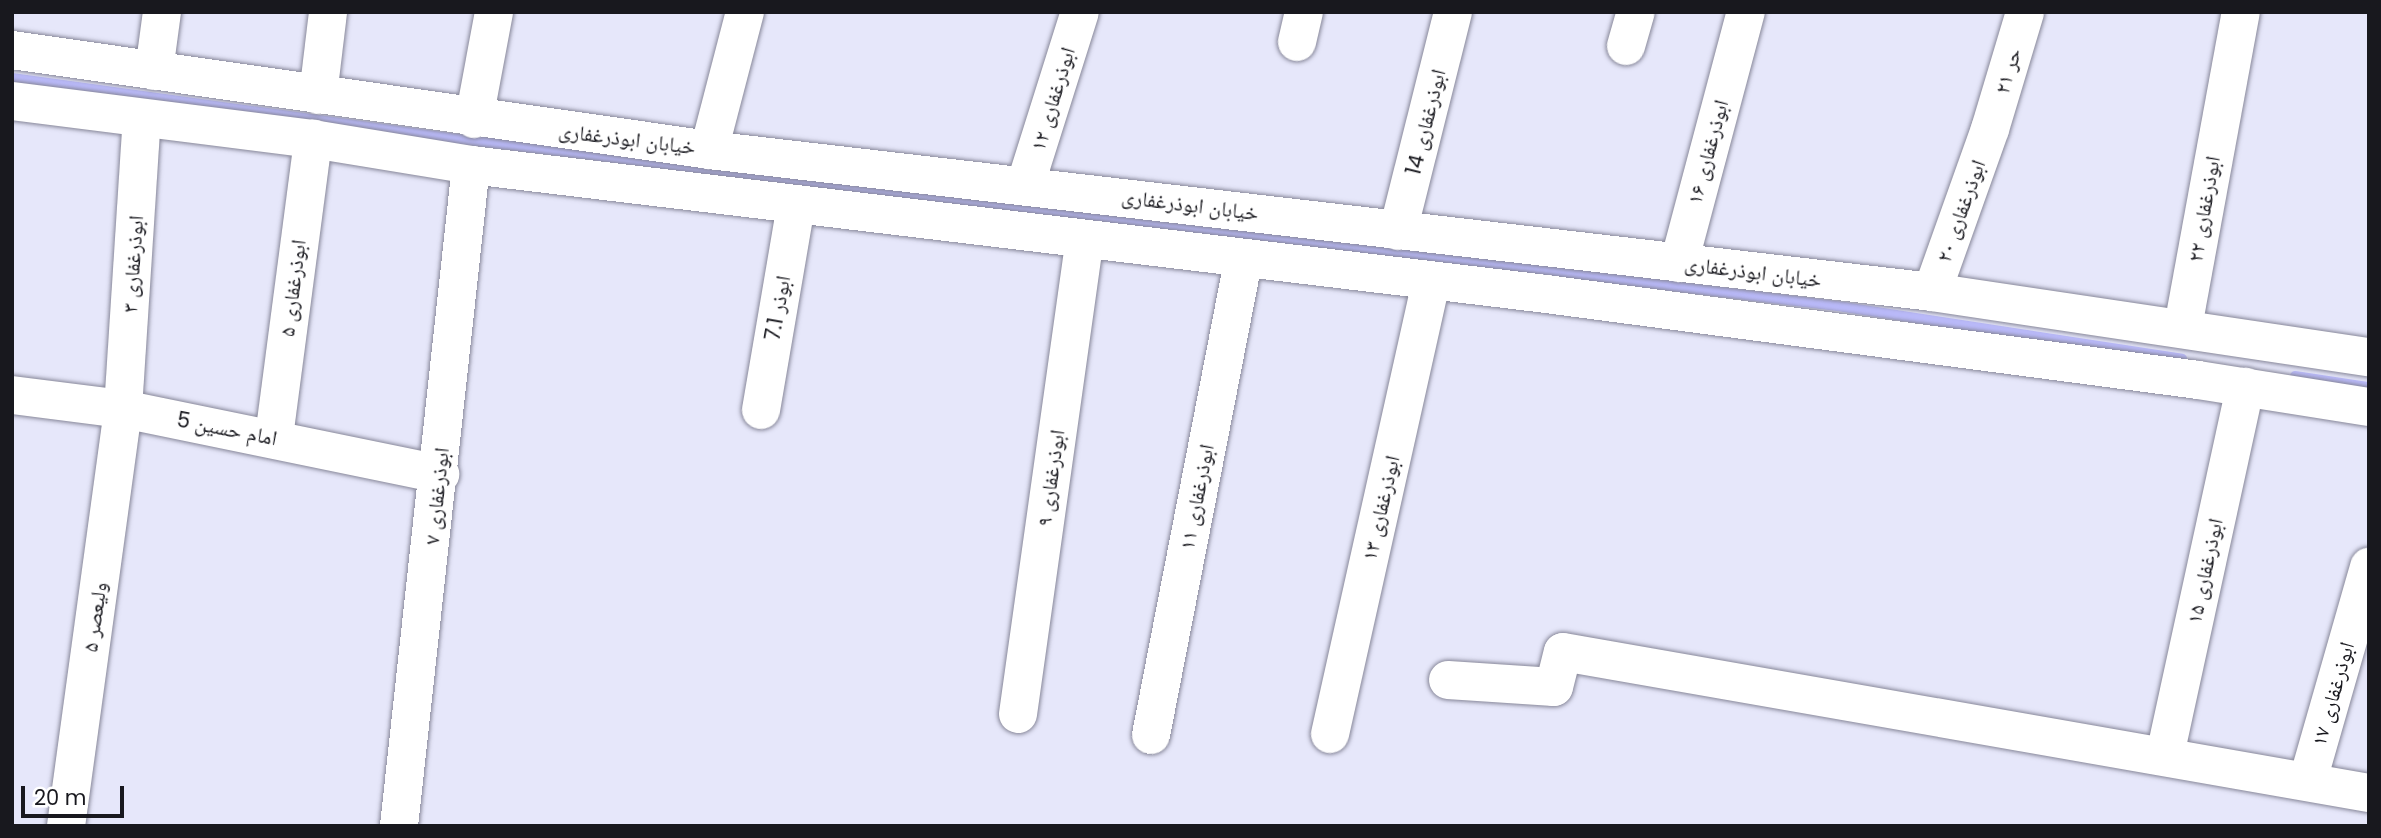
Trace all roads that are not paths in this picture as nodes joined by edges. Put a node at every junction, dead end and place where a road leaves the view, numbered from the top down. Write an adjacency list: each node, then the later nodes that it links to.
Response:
1 (162, 12): 11 (street)
2 (328, 12): 12 (street)
3 (494, 12): 15 (street)
4 (745, 12): 18 (street)
5 (1080, 12): 20 (street, ابوذرغفاری ۱۲)
6 (1453, 12): 22 (street, ابوذرغفاری 14)
7 (2025, 12): 16 (street, حر ۲۱)
8 (2241, 12): 29 (street, ابوذرغفاری ۲۲)
9 (1741, 27): 25 (street, ابوذرغفاری ۱۶)
10 (12, 50): 11 (street, خیابان ابوذرغفاری)
11 (154, 71): 12 (street, خیابان ابوذرغفاری)
12 (318, 95): 15 (street, خیابان ابوذرغفاری)
13 (12, 101): 14 (street, خیابان ابوذرغفاری)
14 (142, 119): 17 (street, خیابان ابوذرغفاری); 34 (street, ابوذرغفاری ۳)
15 (474, 119): 18 (street, خیابان ابوذرغفاری)
16 (1990, 129): 28 (street, ابوذرغفاری ۲۰)
17 (313, 139): 19 (street, خیابان ابوذرغفاری); 36 (street, ابوذرغفاری ۵)
18 (709, 150): 20 (street, خیابان ابوذرغفاری)
19 (471, 166): 21 (street, خیابان ابوذرغفاری); 37 (street, ابوذرغفاری ۷)
20 (1026, 186): 22 (street, خیابان ابوذرغفاری)
21 (796, 206): 23 (street, خیابان ابوذرغفاری); 35 (street, ابوذر 7.1)
22 (1398, 231): 26 (street, خیابان ابوذرغفاری)
23 (1084, 242): 24 (street, خیابان ابوذرغفاری); 40 (street, ابوذرغفاری ۹)
24 (1243, 260): 27 (street, خیابان ابوذرغفاری); 42 (street, ابوذرغفاری ۱۱)
25 (1679, 263): 26 (street, خیابان ابوذرغفاری); 28 (street, خیابان ابوذرغفاری)
26 (1548, 272): 27 (street, خیابان ابوذرغفاری); 31 (street, خیابان ابوذرغفاری)
27 (1431, 283): 41 (street, ابوذرغفاری ۱۳)
28 (1932, 292): 29 (street, خیابان ابوذرغفاری)
29 (2183, 327): 30 (street, خیابان ابوذرغفاری)
30 (2369, 357)
31 (2245, 387): 33 (street, خیابان ابوذرغفاری); 43 (street, ابوذرغفاری ۱۵)
32 (12, 395): 34 (street, امام حسین 5)
33 (2369, 407)
34 (123, 409): 36 (street, امام حسین 5); 46 (street, ولیعصر ۵)
35 (761, 410)
36 (274, 437): 37 (street, امام حسین 5)
37 (440, 474): 47 (street, ابوذرغفاری ۷)
38 (2369, 567): 44 (street, ابوذرغفاری ۱۷)
39 (1448, 680): 43 (street)
40 (1018, 714)
41 (1331, 734)
42 (1151, 735)
43 (2165, 755): 44 (street)
44 (2308, 780): 45 (street)
45 (2369, 793)
46 (66, 826)
47 (399, 826)

